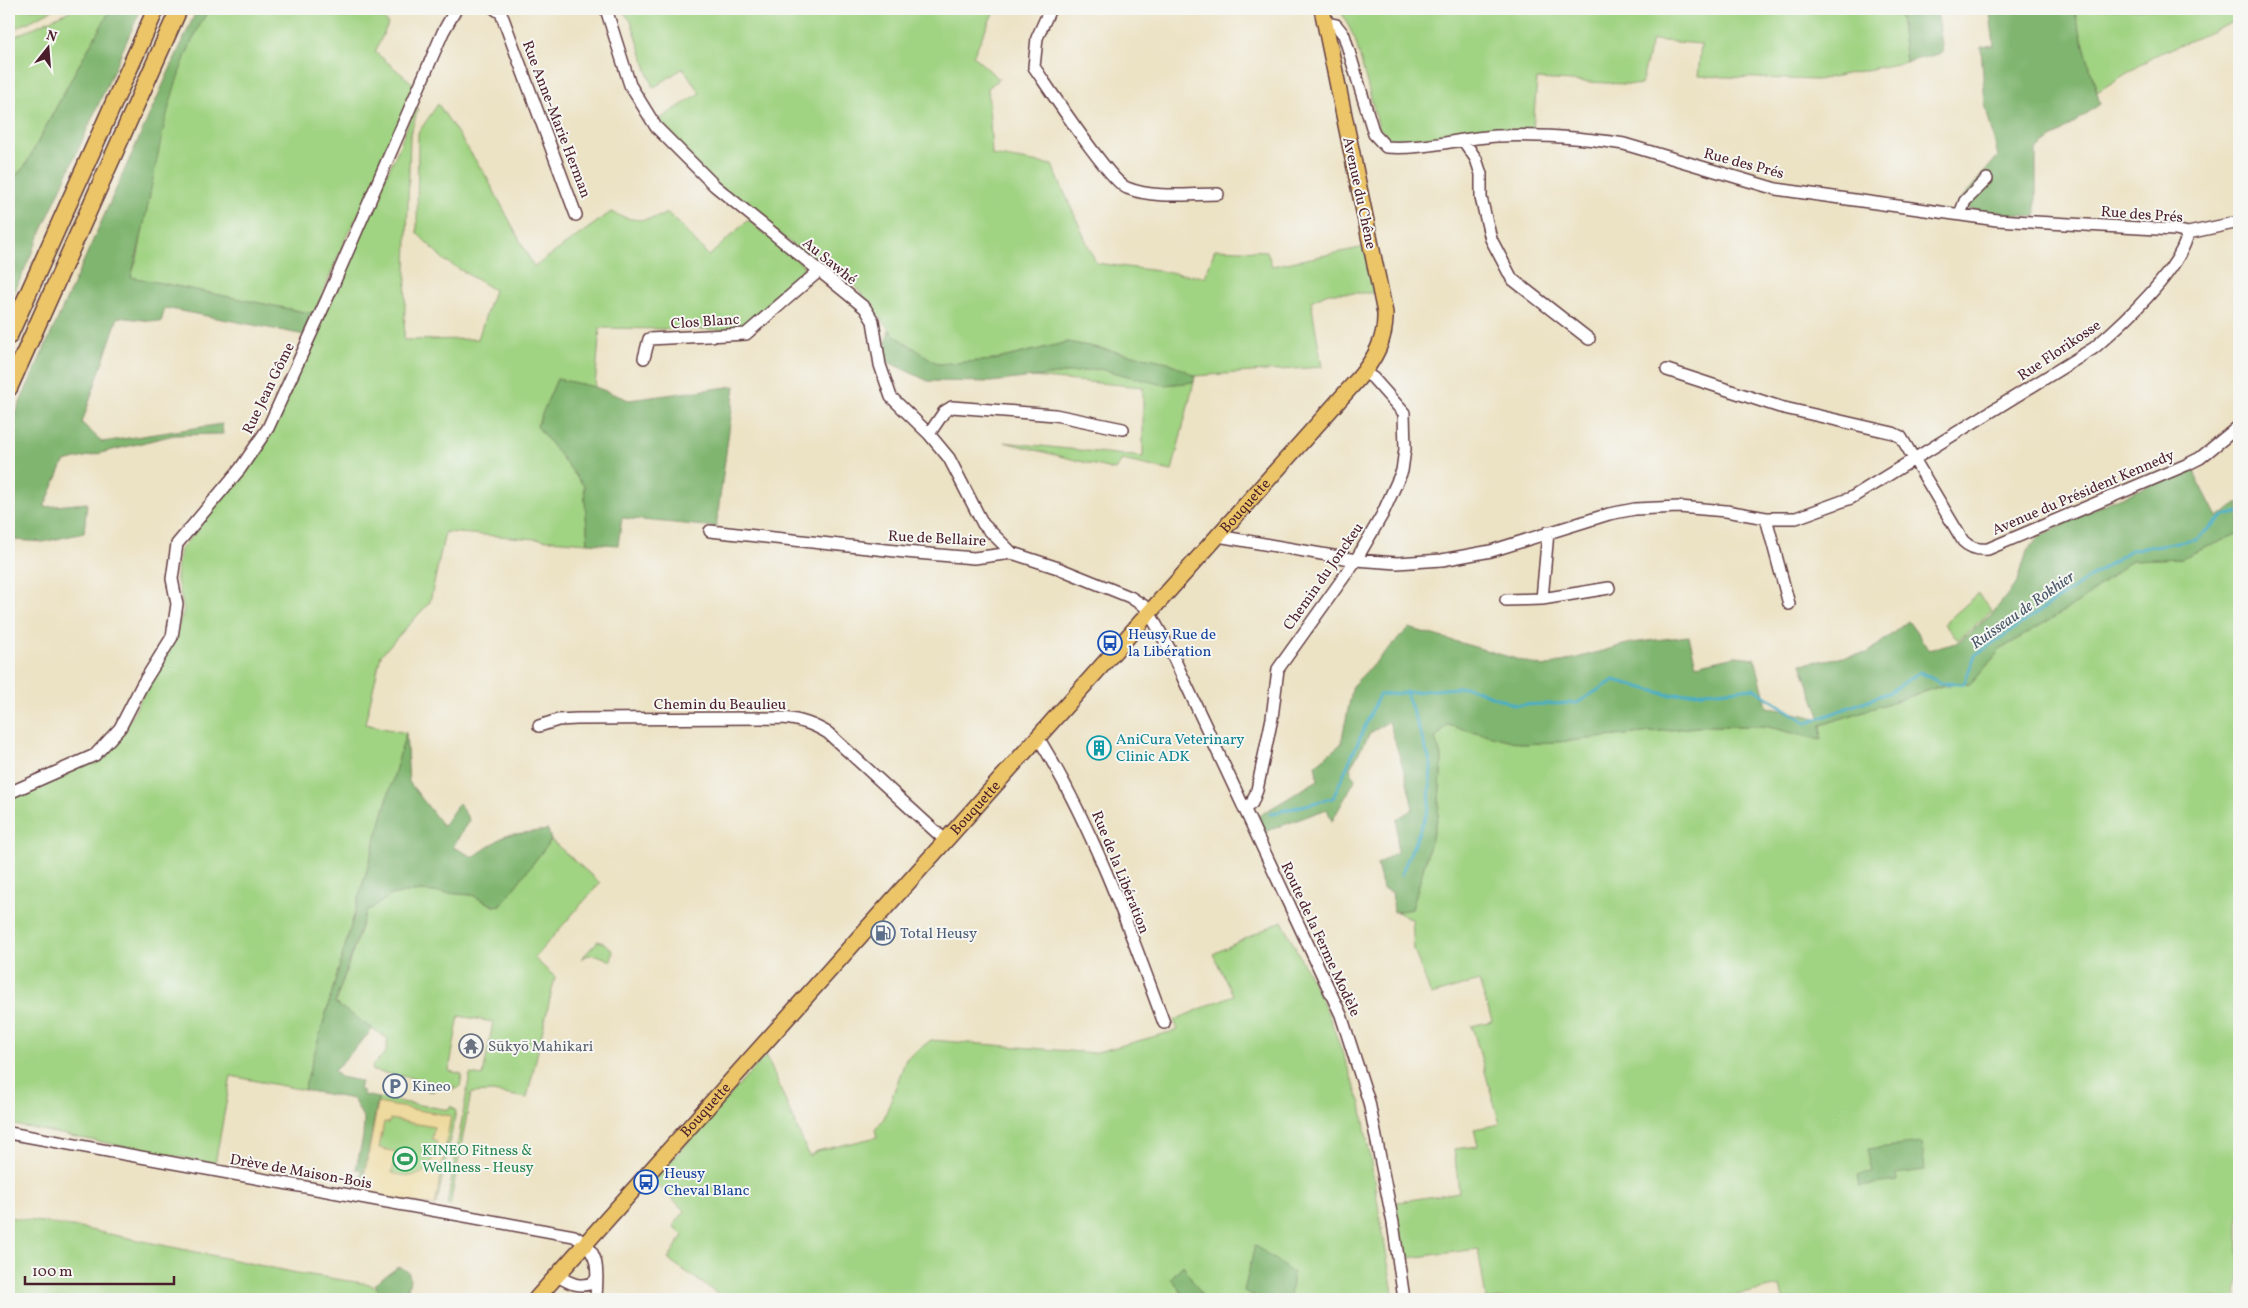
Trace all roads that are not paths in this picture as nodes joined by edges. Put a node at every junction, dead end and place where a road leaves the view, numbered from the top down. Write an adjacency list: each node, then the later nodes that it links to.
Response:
1 (156, 9): 16 (highway)
2 (179, 9): 21 (highway)
3 (456, 9): 39 (street, Rue Jean Gôme)
4 (495, 9): 11 (street, Rue Anne-Marie Herman)
5 (606, 9): 15 (street, Au Sawhé)
6 (1050, 9): 10 (street)
7 (1323, 16): 8 (street, Rue des Prés); 20 (main road, Avenue du Chêne)
8 (1463, 140): 12 (street, Rue des Prés); 17 (street)
9 (1987, 179): 12 (street)
10 (1218, 194)
11 (576, 214)
12 (1960, 214): 14 (street, Rue des Prés)
13 (2239, 222): 14 (street, Rue des Prés)
14 (2188, 232): 25 (street, Rue Florikosse)
15 (820, 271): 18 (street, Clos Blanc); 24 (street, Au Sawhé)
16 (9, 336)
17 (1589, 339)
18 (644, 358)
19 (1667, 370): 25 (street)
20 (1364, 372): 29 (main road, Bouquette); 31 (street, Chemin du Jonckeu)
21 (9, 388)
22 (2239, 426): 25 (street, Avenue du Président Kennedy)
23 (1124, 429): 24 (street)
24 (929, 434): 30 (street, Au Sawhé)
25 (1914, 460): 26 (street, Rue Florikosse)
26 (1766, 518): 28 (street, Rue Florikosse); 35 (street)
27 (710, 531): 30 (street, Rue de Bellaire)
28 (1548, 532): 31 (street, Rue Florikosse); 33 (street)
29 (1218, 536): 31 (street, Rue Florikosse); 36 (main road, Bouquette)
30 (1012, 553): 36 (street, Rue de Bellaire)
31 (1356, 560): 40 (street, Chemin du Jonckeu)
32 (1609, 588): 33 (street)
33 (1542, 599): 34 (street)
34 (1506, 600)
35 (1789, 604)
36 (1149, 612): 38 (main road, Bouquette); 40 (street, Route de la Ferme Modèle)
37 (539, 726): 41 (street, Chemin du Beaulieu)
38 (1037, 739): 41 (main road, Bouquette); 42 (street, Rue de la Libération)
39 (9, 793)
40 (1244, 810): 50 (street, Route de la Ferme Modèle)
41 (946, 841): 44 (main road, Bouquette)
42 (1164, 1023)
43 (9, 1132): 44 (street, Drève de Maison-Bois)
44 (586, 1244): 45 (main road, Bouquette); 46 (street)
45 (558, 1276): 47 (street); 48 (main road, Bouquette)
46 (597, 1277): 47 (street); 49 (street)
47 (584, 1286): 49 (street)
48 (536, 1299)
49 (594, 1299)
50 (1404, 1299)

